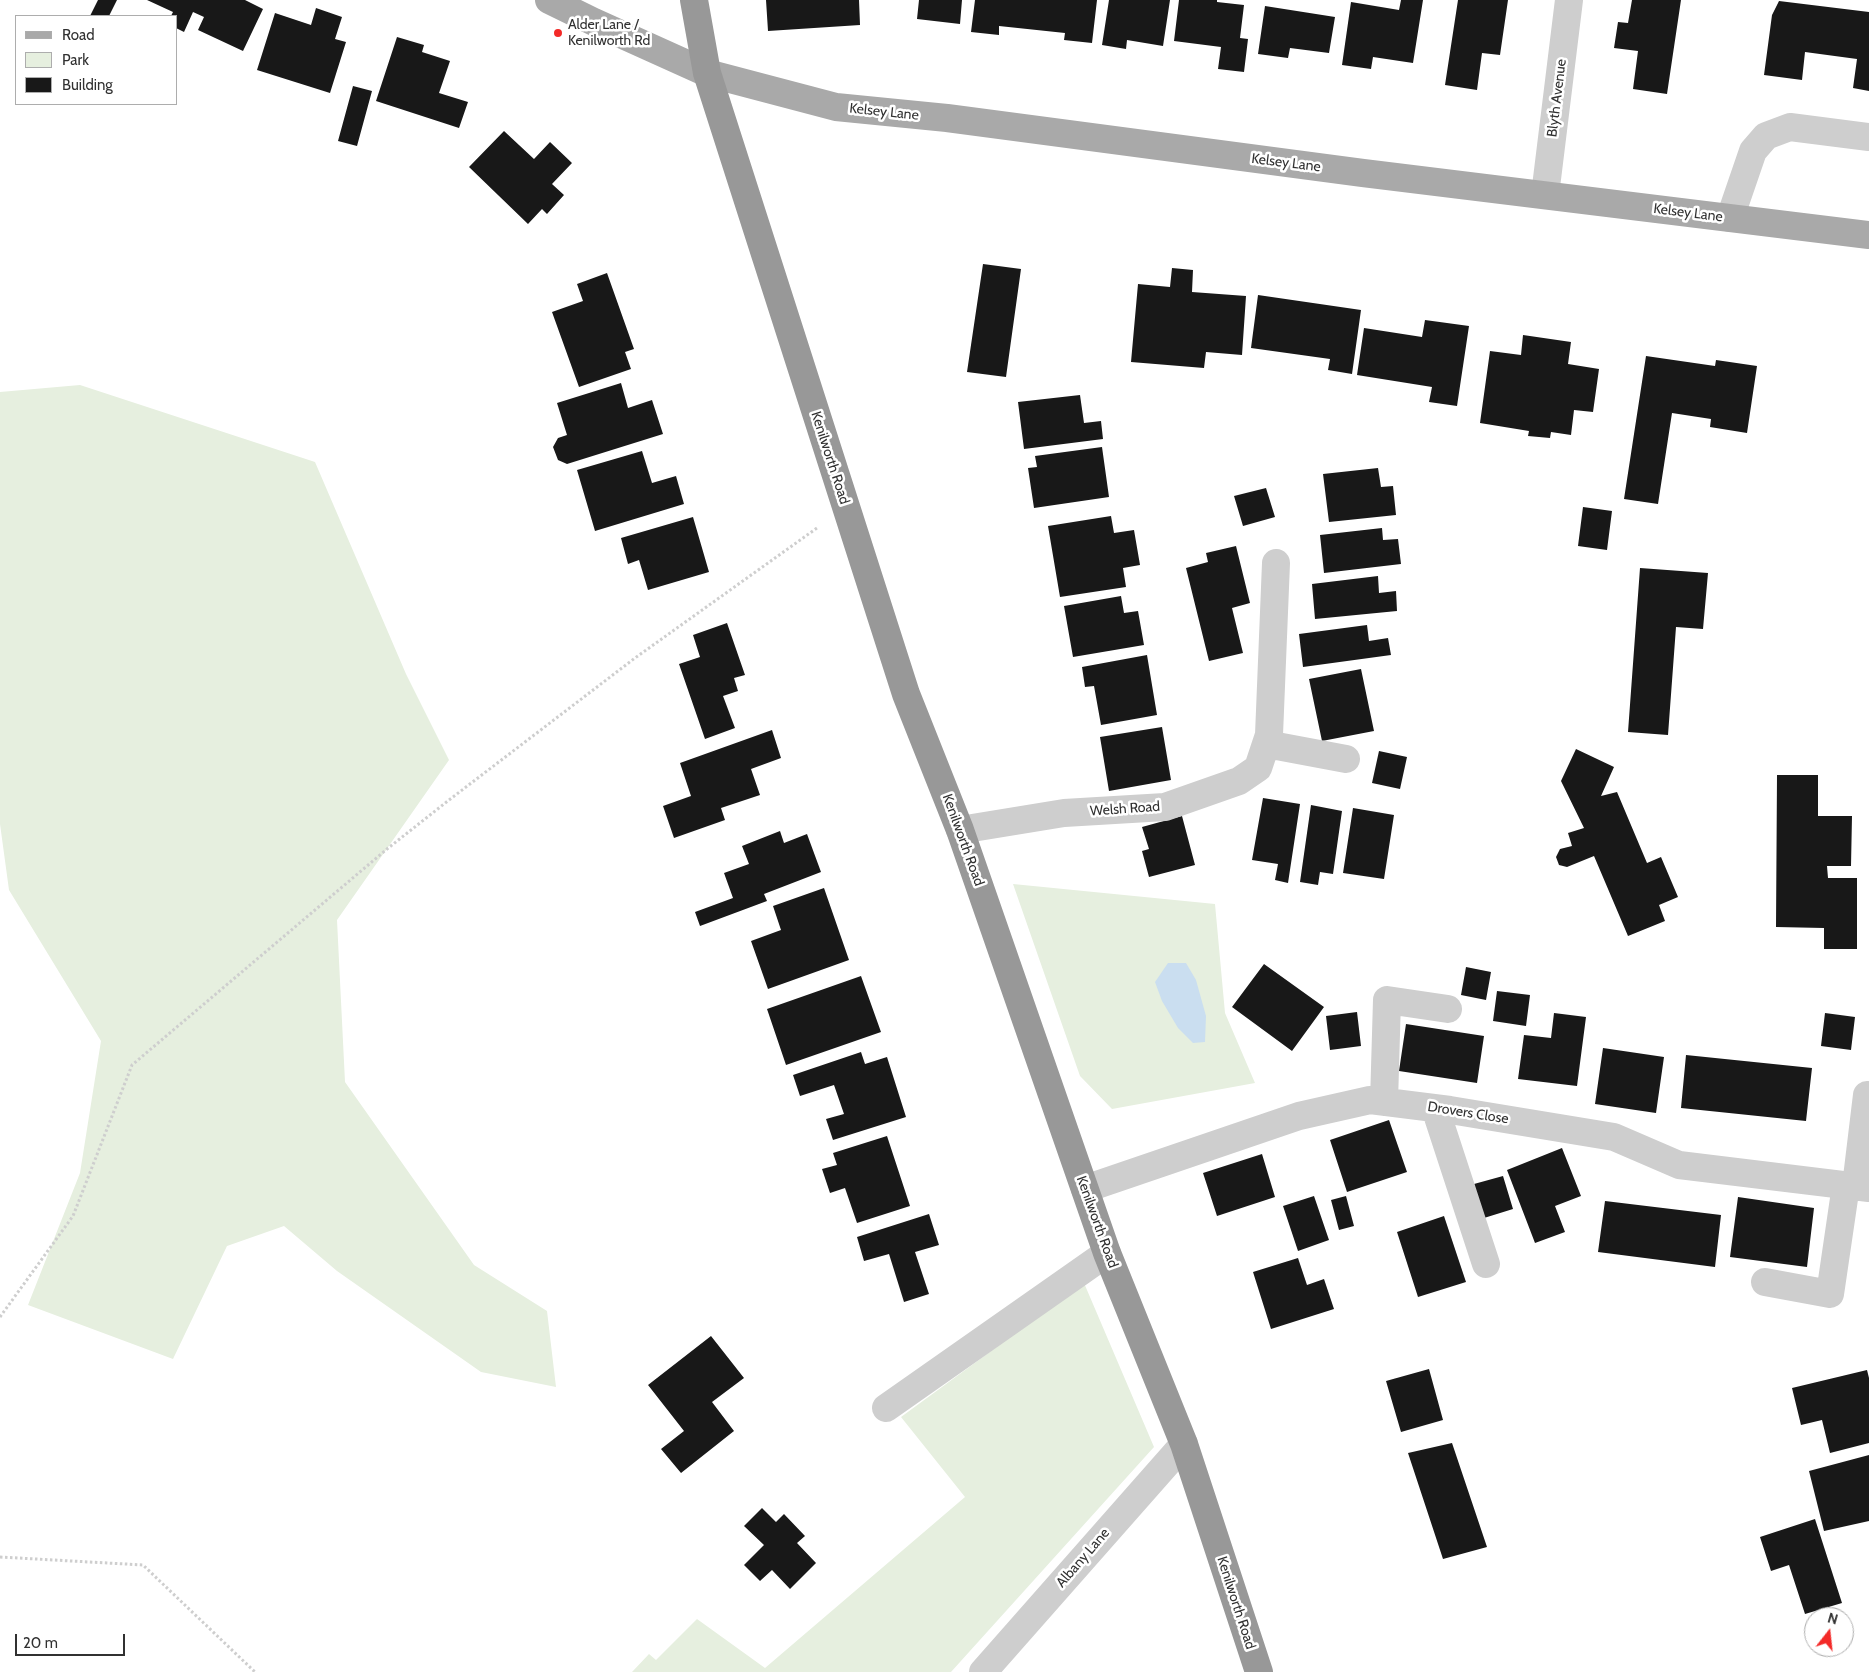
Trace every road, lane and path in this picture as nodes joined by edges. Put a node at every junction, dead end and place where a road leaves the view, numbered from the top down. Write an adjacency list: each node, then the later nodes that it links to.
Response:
1 (549, 0): 4 (main road, Kelsey Lane)
2 (694, 0): 4 (highway, Kenilworth Road)
3 (1569, 0): 6 (street, Blyth Avenue)
4 (707, 72): 6 (main road, Kelsey Lane); 9 (highway, Kenilworth Road)
5 (1869, 137): 7 (street)
6 (1545, 195): 7 (main road, Kelsey Lane)
7 (1730, 218): 8 (main road, Kelsey Lane)
8 (1869, 235)
9 (846, 508): 13 (highway, Kenilworth Road); 23 (path)
10 (1276, 563): 11 (street, Welsh Road)
11 (1266, 744): 12 (street); 13 (street, Welsh Road)
12 (1346, 759)
13 (960, 830): 19 (highway, Kenilworth Road)
14 (1448, 1009): 16 (street)
15 (1867, 1095): 18 (street)
16 (1384, 1102): 17 (street, Drovers Close); 19 (street, Drovers Close)
17 (1434, 1108): 18 (street, Drovers Close); 21 (street)
18 (1857, 1186): 22 (street)
19 (1085, 1189): 20 (highway, Kenilworth Road)
20 (1107, 1253): 24 (street); 25 (highway, Kenilworth Road)
21 (1486, 1264)
22 (1765, 1282)
23 (0, 1317)
24 (886, 1408)
25 (1184, 1444): 28 (street, Albany Lane); 29 (highway, Kenilworth Road)
26 (0, 1557): 27 (path)
27 (255, 1672)
28 (983, 1672)
29 (1260, 1672)

